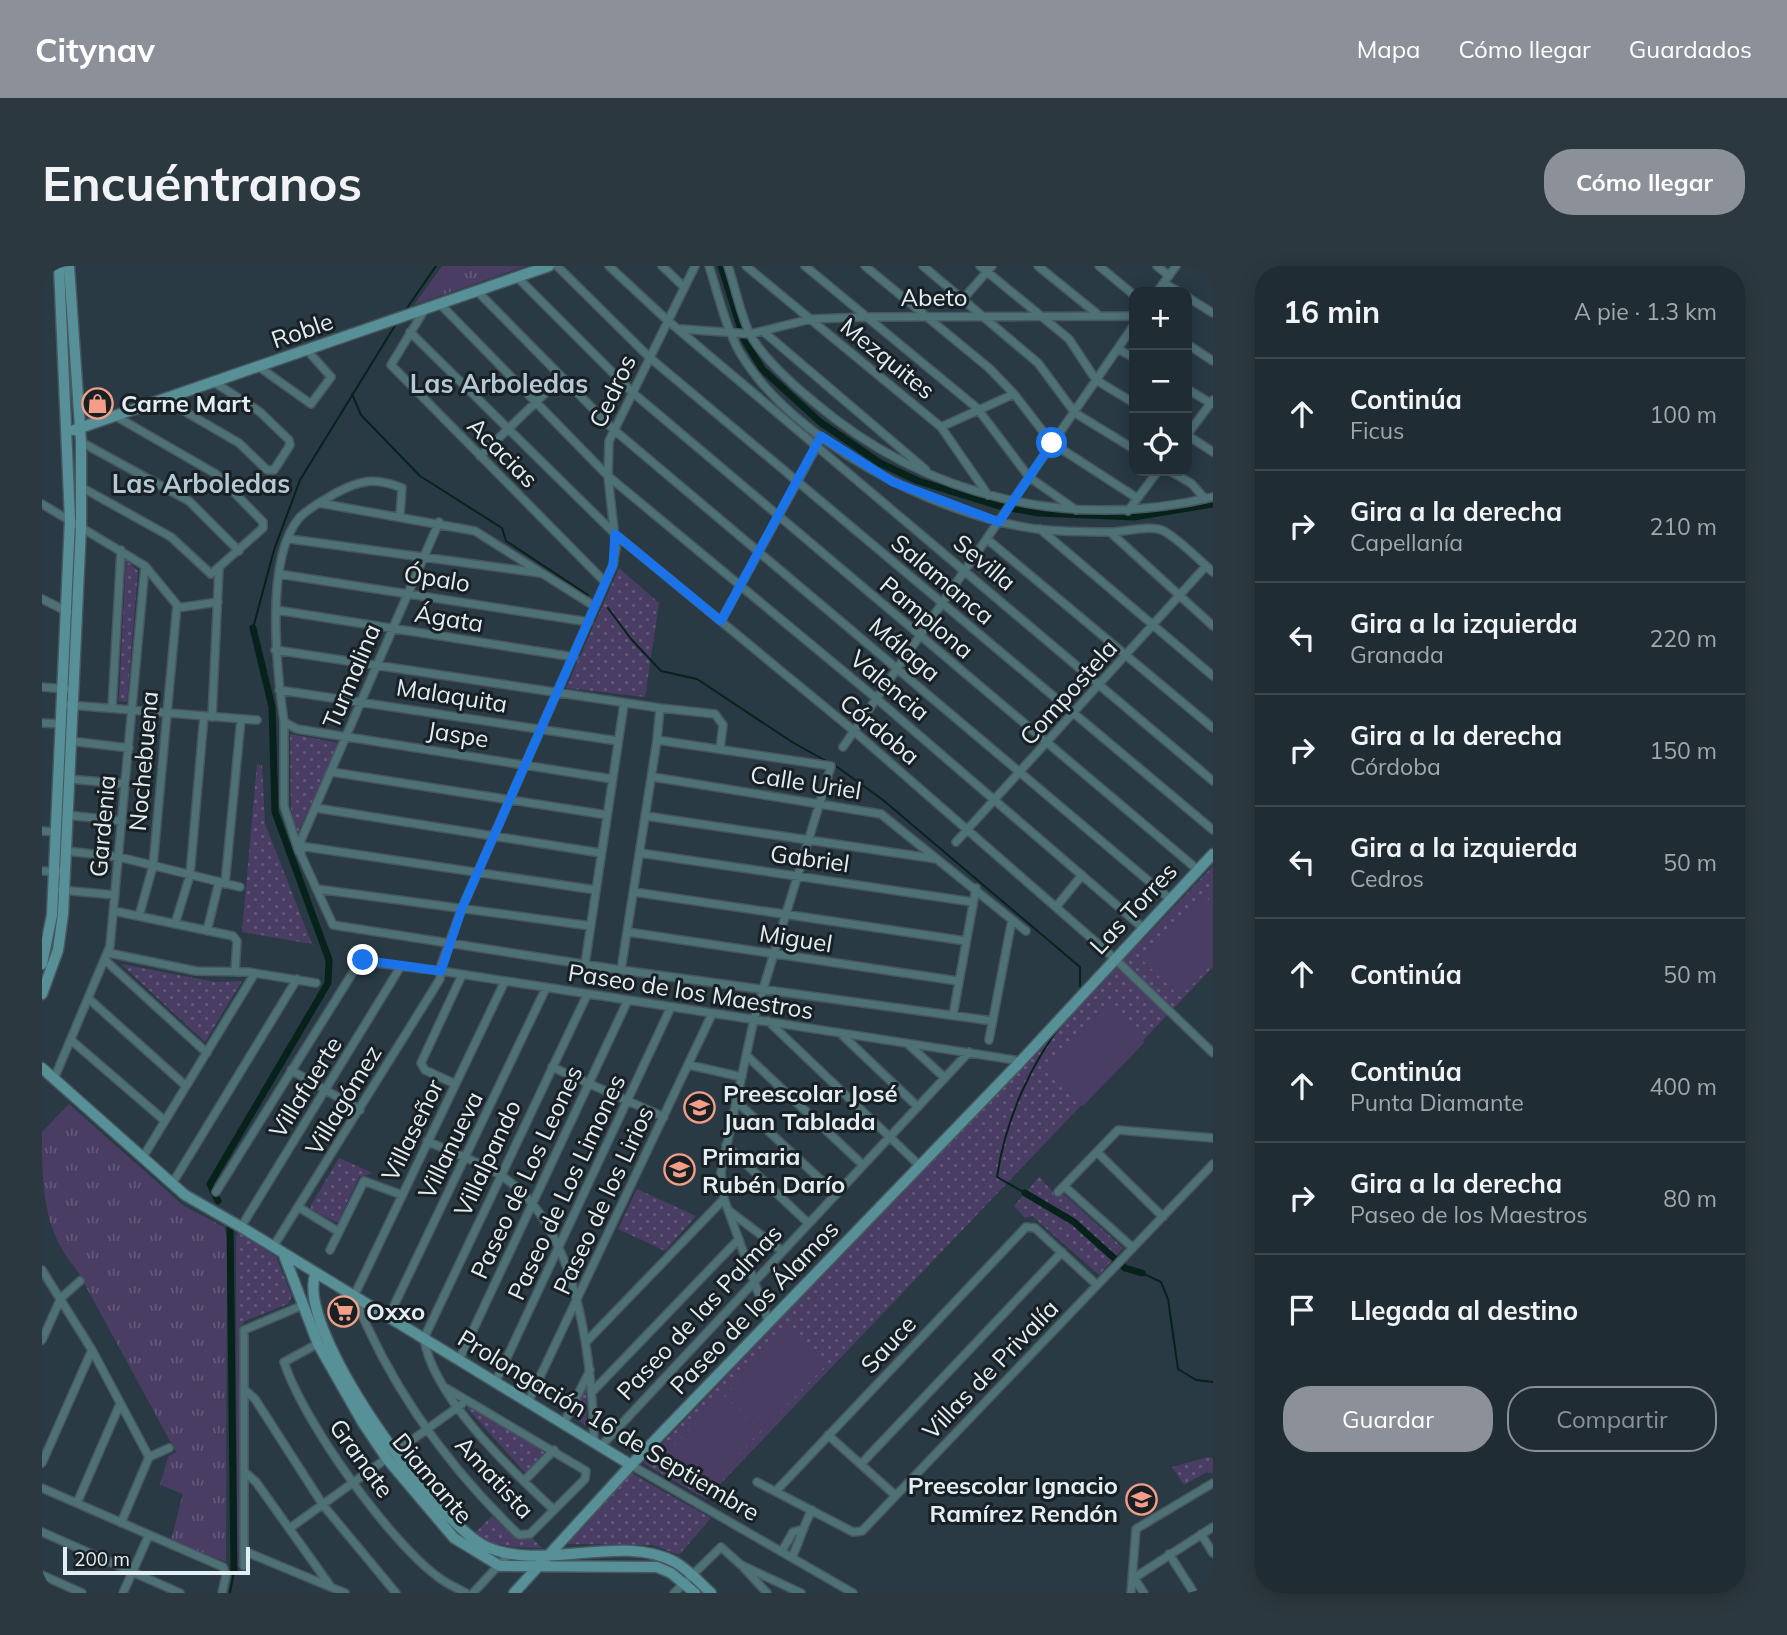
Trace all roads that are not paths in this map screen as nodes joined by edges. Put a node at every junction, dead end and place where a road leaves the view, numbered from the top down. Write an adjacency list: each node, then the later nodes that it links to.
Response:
1 (59, 266): 70 (street)
2 (69, 266): 67 (street)
3 (549, 266): 21 (street, Roble)
4 (557, 266): 50 (street, Salamanca)
5 (609, 266): 40 (street, Sevilla)
6 (662, 266): 23 (street)
7 (695, 266): 23 (street, Cedros)
8 (709, 266): 45 (street)
9 (728, 266): 45 (street)
10 (746, 266): 39 (street, Mezquites)
11 (805, 266): 38 (street)
12 (865, 266): 34 (street)
13 (923, 266): 28 (street)
14 (980, 266): 19 (street)
15 (1038, 266): 33 (street)
16 (1099, 266): 27 (street)
17 (1157, 266): 20 (street)
18 (1176, 266): 20 (street)
19 (990, 269): 28 (street); 36 (street)
20 (1169, 276): 22 (street)
21 (517, 277): 26 (street, Roble); 56 (street, Pamplona)
22 (1164, 283): 24 (street); 25 (street)
23 (684, 287): 40 (street, Cedros)
24 (1161, 287)
25 (1171, 287)
26 (477, 291): 30 (street, Roble); 53 (street, Málaga)
27 (1129, 291)
28 (963, 299): 35 (street)
29 (1192, 300): 32 (street)
30 (440, 304): 31 (street, Roble); 62 (street, Valencia)
31 (420, 311): 42 (street, Acacias); 48 (street, Roble)
32 (1213, 313)
33 (1096, 314): 36 (street, Abeto); 37 (street, Abeto)
34 (925, 315): 35 (street, Abeto); 38 (street, Abeto); 58 (street)
35 (980, 316): 36 (street, Abeto); 64 (street)
36 (1041, 316): 54 (street)
37 (1129, 316)
38 (866, 317): 39 (street, Abeto); 63 (street)
39 (811, 319): 43 (street, Abeto); 66 (street, Mezquites)
40 (667, 320): 41 (street, Sevilla); 50 (street, Cedros)
41 (681, 329): 45 (street, Abeto); 76 (street, Sevilla)
42 (410, 332): 71 (street, Córdoba); 79 (street, Acacias)
43 (764, 332): 45 (street, Abeto); 80 (street)
44 (1129, 332): 47 (street)
45 (740, 334): 72 (street); 80 (street)
46 (1192, 347): 51 (street)
47 (1118, 349): 49 (street); 54 (street)
48 (307, 351): 52 (street, Roble); 52 (street)
49 (1129, 355)
50 (649, 357): 56 (street, Cedros); 85 (street, Salamanca)
51 (1213, 360)
52 (259, 367): 55 (street, Roble)
53 (561, 378): 62 (street); 69 (street, Málaga)
54 (1096, 380): 60 (street); 64 (street)
55 (214, 382): 59 (street, Roble); 59 (street)
56 (632, 392): 69 (street, Cedros); 96 (street, Pamplona)
57 (1192, 392): 61 (street)
58 (1014, 394): 63 (street); 75 (street)
59 (165, 400): 65 (street, Roble)
60 (1129, 400)
61 (1212, 402): 68 (street)
62 (537, 403): 71 (street); 81 (street, Valencia)
63 (977, 408): 66 (street); 84 (street)
64 (1075, 412): 75 (street); 77 (street)
65 (117, 416): 67 (street, Roble); 107 (street)
66 (941, 427): 87 (street, Mezquites)
67 (80, 428): 70 (street, Roble); 74 (street)
68 (1192, 428)
69 (613, 429): 81 (street, Cedros); 108 (street, Málaga)
70 (67, 432): 97 (street)
71 (508, 432): 79 (street); 103 (street, Córdoba)
72 (821, 436): 76 (street); 98 (street)
73 (1192, 438): 78 (street)
74 (81, 442): 86 (street); 107 (street)
75 (1052, 443): 84 (street); 88 (street)
76 (817, 446): 85 (street); 112 (street, Sevilla)
77 (1129, 446)
78 (1213, 452)
79 (480, 456): 118 (street, Acacias)
80 (930, 474): 87 (street)
81 (608, 476): 103 (street, Cedros); 119 (street, Valencia)
82 (1154, 476): 88 (street)
83 (1178, 476): 89 (street)
84 (1029, 477): 92 (street); 93 (street)
85 (799, 481): 96 (street); 124 (street, Salamanca)
86 (81, 487): 100 (street); 113 (street)
87 (988, 495): 92 (street)
88 (1137, 498): 94 (street)
89 (1209, 498): 94 (street)
90 (318, 503): 95 (street); 95 (street); 104 (street)
91 (42, 504): 97 (street)
92 (1010, 504): 93 (street); 98 (street)
93 (1078, 511): 94 (street)
94 (1128, 511)
95 (400, 515): 99 (street)
96 (779, 517): 108 (street); 134 (street, Pamplona)
97 (70, 520): 100 (street); 117 (street)
98 (1001, 520): 101 (street); 105 (street)
99 (439, 522): 109 (street, Turmalina); 116 (street)
100 (81, 526): 106 (street); 117 (street)
101 (1039, 529): 102 (street); 131 (street)
102 (1110, 532): 111 (street); 121 (street)
103 (615, 534): 118 (street, Cedros); 129 (street, Córdoba)
104 (290, 539): 109 (street); 115 (street)
105 (987, 539): 112 (street); 136 (street)
106 (121, 550): 110 (street); 150 (street)
107 (239, 551): 113 (street)
108 (760, 552): 119 (street); 139 (street, Málaga)
109 (424, 558): 116 (street); 120 (street, Turmalina)
110 (145, 566): 126 (street); 152 (street, Gardenia)
111 (1206, 566): 114 (street); 121 (street, Compostela)
112 (965, 571): 124 (street); 141 (street, Sevilla)
113 (216, 572): 123 (street)
114 (1213, 572)
115 (279, 574): 120 (street, Ópalo); 127 (street)
116 (544, 574): 125 (street)
117 (74, 577): 128 (street); 143 (street)
118 (606, 582): 125 (street, Cedros)
119 (740, 586): 129 (street); 146 (street, Valencia)
120 (408, 593): 130 (street, Ópalo); 133 (street, Turmalina)
121 (1180, 598): 131 (street, Compostela); 132 (street)
122 (42, 599): 128 (street)
123 (218, 602): 126 (street); 155 (street)
124 (941, 604): 134 (street); 154 (street, Salamanca)
125 (594, 606): 130 (street, Cedros)
126 (177, 608): 153 (street, Nochebuena)
127 (276, 610): 133 (street, Ágata); 135 (street)
128 (68, 612): 143 (street)
129 (721, 621): 163 (street, Córdoba)
130 (589, 622): 137 (street, Cedros)
131 (1154, 626): 136 (street, Compostela); 140 (street)
132 (1213, 626)
133 (392, 629): 137 (street, Ágata); 138 (street, Turmalina)
134 (919, 636): 139 (street); 168 (street, Pamplona)
135 (275, 650): 138 (street); 144 (street)
136 (1127, 654): 141 (street, Compostela); 161 (street)
137 (574, 657): 145 (street, Cedros)
138 (377, 665): 145 (street); 147 (street, Turmalina)
139 (898, 668): 146 (street); 174 (street, Málaga)
140 (1213, 676)
141 (1100, 685): 154 (street, Compostela); 178 (street, Sevilla)
142 (42, 687): 143 (street)
143 (68, 689): 148 (street)
144 (279, 690): 147 (street, Malaquita); 158 (street)
145 (557, 694): 149 (street); 162 (street, Cedros)
146 (877, 699): 163 (street); 180 (street, Valencia)
147 (362, 700): 162 (street, Malaquita); 164 (street, Turmalina)
148 (67, 704): 150 (street); 160 (street); 166 (street)
149 (624, 704): 151 (street); 167 (street)
150 (112, 708): 152 (street)
151 (660, 708): 165 (street); 171 (street)
152 (132, 710): 153 (street); 170 (street, Gardenia)
153 (167, 713): 155 (street); 203 (street, Nochebuena)
154 (1074, 714): 168 (street, Compostela); 189 (street, Salamanca)
155 (208, 716): 156 (street); 208 (street)
156 (241, 719): 157 (street); 211 (street)
157 (257, 720)
158 (284, 722): 164 (street, Jaspe); 200 (street)
159 (42, 723): 160 (street)
160 (62, 724): 191 (street)
161 (1213, 728)
162 (542, 729): 167 (street, Malaquita); 172 (street, Cedros)
163 (854, 731): 169 (street); 188 (street, Córdoba)
164 (348, 736): 172 (street, Jaspe); 173 (street, Turmalina)
165 (657, 740): 171 (street); 175 (street)
166 (70, 741): 170 (street); 176 (street)
167 (618, 741): 177 (street)
168 (1048, 744): 174 (street, Compostela); 205 (street, Pamplona)
169 (843, 747)
170 (129, 748): 179 (street, Gardenia)
171 (720, 749): 182 (street)
172 (527, 765): 177 (street, Jaspe); 181 (street, Villagómez)
173 (332, 772): 181 (street); 183 (street, Turmalina)
174 (1021, 772): 180 (street, Compostela); 220 (street, Málaga)
175 (653, 777): 182 (street, Calle Uriel); 186 (street)
176 (69, 779): 179 (street); 184 (street)
177 (612, 779): 185 (street)
178 (1213, 780)
179 (125, 784): 187 (street, Gardenia)
180 (995, 800): 188 (street, Compostela); 210 (street, Valencia)
181 (510, 801): 185 (street); 192 (street, Villagómez)
182 (819, 803): 193 (street); 202 (street, Calle Uriel)
183 (316, 808): 192 (street); 195 (street, Turmalina)
184 (67, 815): 187 (street); 196 (street)
185 (607, 815): 197 (street)
186 (646, 816): 193 (street); 198 (street)
187 (122, 821): 201 (street, Gardenia)
188 (968, 830): 194 (street, Compostela); 222 (street, Córdoba)
189 (1213, 830)
190 (42, 831): 191 (street)
191 (56, 832): 206 (street)
192 (494, 836): 197 (street); 207 (street, Villagómez)
193 (808, 840): 202 (street); 209 (street)
194 (956, 842)
195 (300, 846): 200 (street); 207 (street)
196 (66, 851): 201 (street); 206 (street)
197 (601, 853): 217 (street)
198 (640, 853): 209 (street, Gabriel); 218 (street)
199 (1213, 854): 205 (street, Las Torres)
200 (301, 855): 214 (street)
201 (118, 857): 203 (street); 219 (street, Gardenia)
202 (939, 859): 213 (street, Calle Uriel)
203 (153, 866): 208 (street); 226 (street, Nochebuena)
204 (42, 870): 206 (street)
205 (1198, 870): 220 (street, Las Torres)
206 (60, 872): 215 (street); 216 (street)
207 (478, 873): 217 (street); 223 (street, Villagómez)
208 (190, 875): 211 (street); 228 (street)
209 (797, 875): 221 (street, Gabriel); 225 (street)
210 (1082, 875): 222 (street); 230 (street, Valencia)
211 (222, 883): 212 (street); 231 (street)
212 (240, 887)
213 (976, 888): 221 (street); 227 (street, Calle Uriel)
214 (317, 889): 223 (street); 235 (street)
215 (53, 890): 216 (street); 240 (street)
216 (64, 890): 219 (street); 255 (street)
217 (596, 890): 229 (street)
218 (634, 892): 225 (street); 233 (street)
219 (115, 895): 224 (street, Gardenia)
220 (1170, 899): 230 (street, Las Torres)
221 (973, 902): 234 (street)
222 (1056, 907): 238 (street, Córdoba)
223 (462, 908): 229 (street); 235 (street, Villagómez)
224 (114, 911): 226 (street); 236 (street, Gardenia)
225 (787, 915): 234 (street); 237 (street)
226 (139, 916): 228 (street)
227 (1012, 920): 232 (street, Calle Uriel); 264 (street)
228 (175, 924): 231 (street)
229 (591, 926): 241 (street)
230 (1143, 928): 238 (street, Las Torres)
231 (207, 931): 245 (street)
232 (1026, 931)
233 (628, 932): 237 (street, Miguel); 243 (street)
234 (966, 941): 250 (street)
235 (449, 942): 241 (street); 244 (street, Villagómez)
236 (109, 953): 239 (street, Gardenia); 245 (street)
237 (774, 954): 250 (street, Miguel); 253 (street)
238 (1114, 958): 254 (street, Las Torres); 271 (street, Córdoba)
239 (106, 961): 257 (street, Gardenia); 270 (street)
240 (42, 964)
241 (585, 964): 243 (street)
242 (401, 966): 244 (street, Paseo de los Maestros); 277 (street, Paseo de los Maestros); 284 (street, Villafuerte)
243 (621, 970): 253 (street)
244 (441, 971): 247 (street, Paseo de los Maestros); 288 (street, Villagómez)
245 (235, 972): 246 (street)
246 (255, 973): 248 (street); 270 (street)
247 (462, 975): 249 (street, Paseo de los Maestros); 281 (street)
248 (297, 979): 251 (street); 302 (street)
249 (505, 981): 252 (street, Paseo de los Maestros); 281 (street, Villaseñor)
250 (958, 981): 261 (street)
251 (316, 983)
252 (546, 988): 256 (street, Paseo de los Maestros); 297 (street, Villanueva)
253 (763, 990): 261 (street); 262 (street)
254 (1083, 991): 273 (street, Paseo de los Álamos)
255 (42, 994)
256 (587, 995): 258 (street, Paseo de los Maestros); 275 (street, Villalpando)
257 (89, 999): 266 (street, Gardenia); 283 (street)
258 (628, 1000): 259 (street, Paseo de los Maestros); 282 (street, Paseo de Los Leones)
259 (671, 1007): 260 (street, Paseo de los Maestros); 285 (street, Paseo de Los Limones)
260 (712, 1014): 262 (street, Paseo de los Maestros); 274 (street, Paseo de los Lirios)
261 (953, 1016): 264 (street)
262 (754, 1019): 263 (street, Paseo de los Maestros); 272 (street)
263 (768, 1021): 265 (street, Paseo de los Maestros); 291 (street)
264 (993, 1021): 267 (street)
265 (839, 1033): 268 (street, Paseo de los Maestros); 287 (street)
266 (71, 1040): 280 (street, Gardenia); 290 (street)
267 (989, 1040)
268 (908, 1044): 269 (street, Paseo de los Maestros); 279 (street)
269 (969, 1052): 273 (street, Paseo de los Maestros); 279 (street, Paseo de las Palmas)
270 (207, 1053): 283 (street)
271 (1213, 1053)
272 (747, 1056): 278 (street); 299 (street)
273 (1021, 1060): 300 (street, Paseo de los Álamos)
274 (689, 1065): 278 (street); 289 (street, Paseo de los Lirios)
275 (552, 1067): 282 (street); 301 (street, Villalpando)
276 (42, 1068): 280 (street, Prolongación 16 de Septiembre)
277 (291, 1070): 284 (street); 303 (street)
278 (741, 1077): 286 (street)
279 (945, 1078): 287 (street, Paseo de las Palmas)
280 (54, 1079): 296 (street, Prolongación 16 de Septiembre)
281 (455, 1084): 293 (street, Villaseñor)
282 (590, 1084): 285 (street); 307 (street, Paseo de Los Leones)
283 (186, 1086): 290 (street)
284 (326, 1090): 288 (street); 312 (street, Villafuerte)
285 (627, 1101): 289 (street); 316 (street, Paseo de Los Limones)
286 (736, 1101): 294 (street); 304 (street)
287 (918, 1107): 291 (street, Paseo de las Palmas)
288 (359, 1110): 308 (street, Villagómez)
289 (664, 1117): 330 (street, Paseo de los Lirios)
290 (165, 1122): 296 (street)
291 (890, 1137): 299 (street, Paseo de las Palmas); 300 (street)
292 (1213, 1138): 295 (street)
293 (427, 1141): 297 (street); 305 (street, Villaseñor)
294 (726, 1144): 306 (street); 311 (street)
295 (1097, 1152): 310 (street); 317 (street)
296 (143, 1157): 302 (street, Prolongación 16 de Septiembre)
297 (465, 1159): 301 (street); 332 (street, Villanueva)
298 (1213, 1164): 310 (street, Villas de Privalía)
299 (863, 1165): 304 (street, Paseo de las Palmas)
300 (919, 1165): 333 (street, Paseo de los Álamos)
301 (500, 1175): 307 (street); 335 (street, Villalpando)
302 (172, 1184): 312 (street, Prolongación 16 de Septiembre)
303 (216, 1192)
304 (836, 1194): 311 (street, Paseo de las Palmas)
305 (402, 1195): 313 (street); 328 (street, Villaseñor)
306 (724, 1199): 309 (street); 337 (street)
307 (532, 1206): 316 (street); 339 (street, Paseo de Los Leones)
308 (300, 1208): 313 (street); 315 (street, Villagómez)
309 (728, 1210): 314 (street); 319 (street, Paseo de los Álamos)
310 (1163, 1217): 317 (street, Villas de Privalía)
311 (808, 1223): 319 (street, Paseo de las Palmas)
312 (241, 1227): 315 (street, Prolongación 16 de Septiembre)
313 (339, 1232): 318 (street)
314 (739, 1239): 324 (street); 344 (street)
315 (273, 1247): 321 (street, Prolongación 16 de Septiembre)
316 (558, 1248): 330 (street); 341 (street, Paseo de Los Limones)
317 (1133, 1248): 327 (street, Villas de Privalía)
318 (330, 1250)
319 (782, 1251): 324 (street, Paseo de las Palmas)
320 (1062, 1252): 327 (street); 351 (street, Sauce); 358 (street)
321 (284, 1255): 323 (street, Prolongación 16 de Septiembre); 331 (street, Diamante)
322 (42, 1270): 325 (street)
323 (316, 1273): 328 (street, Prolongación 16 de Septiembre); 336 (street, Diamante)
324 (755, 1280): 333 (street); 352 (street, Paseo de las Palmas)
325 (45, 1281): 329 (street)
326 (80, 1282): 329 (street)
327 (1097, 1285): 367 (street, Villas de Privalía)
328 (354, 1296): 332 (street, Prolongación 16 de Septiembre); 350 (street, Amatista)
329 (61, 1298): 334 (street); 338 (street)
330 (576, 1302): 337 (street); 346 (street, Paseo de los Lirios)
331 (302, 1306): 336 (street, Diamante); 343 (street)
332 (388, 1318): 335 (street, Prolongación 16 de Septiembre)
333 (769, 1322): 359 (street, Paseo de los Álamos)
334 (43, 1338)
335 (424, 1338): 339 (street, Prolongación 16 de Septiembre); 342 (street)
336 (323, 1341): 356 (street, Diamante); 361 (street, Granate)
337 (586, 1342): 340 (street)
338 (92, 1350): 347 (street); 357 (street)
339 (459, 1360): 341 (street, Prolongación 16 de Septiembre)
340 (590, 1369): 344 (street); 349 (street)
341 (495, 1382): 346 (street, Prolongación 16 de Septiembre)
342 (446, 1388): 345 (street, Amatista); 348 (street)
343 (245, 1390): 360 (street); 369 (street)
344 (593, 1391): 352 (street)
345 (468, 1399): 348 (street); 354 (street, Amatista)
346 (528, 1402): 349 (street, Prolongación 16 de Septiembre)
347 (120, 1404): 355 (street); 368 (street)
348 (459, 1407): 350 (street); 362 (street)
349 (564, 1423): 352 (street, Prolongación 16 de Septiembre)
350 (428, 1430): 356 (street); 370 (street, Amatista)
351 (828, 1435): 358 (street); 366 (street, Sauce)
352 (597, 1444): 359 (street, Prolongación 16 de Septiembre)
353 (169, 1448): 355 (street)
354 (554, 1450): 362 (street); 370 (street, Amatista)
355 (149, 1457): 372 (street)
356 (391, 1457): 361 (street); 384 (street, Diamante); 390 (street, Diamante)
357 (42, 1463)
358 (861, 1464): 367 (street)
359 (631, 1465): 380 (street, Prolongación 16 de Septiembre); 385 (street, Paseo de los Álamos)
360 (246, 1473): 374 (street); 379 (street)
361 (355, 1482): 369 (street); 403 (street, Granate)
362 (524, 1482): 370 (street)
363 (757, 1482): 366 (street, Villas de Privalía)
364 (1213, 1483): 395 (street)
365 (42, 1489): 368 (street)
366 (776, 1491): 371 (street, Villas de Privalía)
367 (895, 1495): 371 (street, Villas de Privalía)
368 (77, 1503): 372 (street)
369 (323, 1505): 374 (street); 402 (street)
370 (553, 1509)
371 (812, 1510): 375 (street)
372 (121, 1523): 378 (street)
373 (1213, 1527): 377 (street)
374 (290, 1528): 396 (street)
375 (800, 1530): 380 (street); 386 (street)
376 (42, 1532): 392 (street)
377 (1201, 1534): 382 (street); 383 (street)
378 (148, 1536): 392 (street); 400 (street)
379 (244, 1551): 389 (street); 396 (street)
380 (782, 1551): 386 (street, Prolongación 16 de Septiembre)
381 (607, 1552): 385 (street, Diamante); 388 (street); 394 (street, Diamante)
382 (1168, 1553): 395 (street); 414 (street)
383 (1213, 1553)
384 (509, 1554): 385 (street, Diamante); 390 (street)
385 (551, 1554): 391 (street, Paseo de los Álamos)
386 (792, 1557): 411 (street, Prolongación 16 de Septiembre)
387 (741, 1564): 394 (street); 409 (street); 410 (street)
388 (607, 1565): 391 (street, Diamante); 394 (street, Diamante)
389 (244, 1566)
390 (500, 1566): 391 (street, Diamante); 404 (street)
391 (539, 1567): 405 (street, Paseo de los Álamos)
392 (131, 1572): 398 (street); 399 (street)
393 (42, 1575): 397 (street)
394 (687, 1578): 406 (street); 407 (street, Diamante); 408 (street, Diamante)
395 (1134, 1578): 412 (street); 413 (street)
396 (331, 1587): 401 (street)
397 (82, 1593)
398 (123, 1593)
399 (180, 1593)
400 (222, 1593)
401 (345, 1593)
402 (396, 1593)
403 (467, 1593)
404 (473, 1593)
405 (514, 1593)
406 (674, 1593)
407 (695, 1593)
408 (711, 1593)
409 (767, 1593)
410 (801, 1593)
411 (853, 1593)
412 (1132, 1593)
413 (1144, 1593)
414 (1194, 1593)

